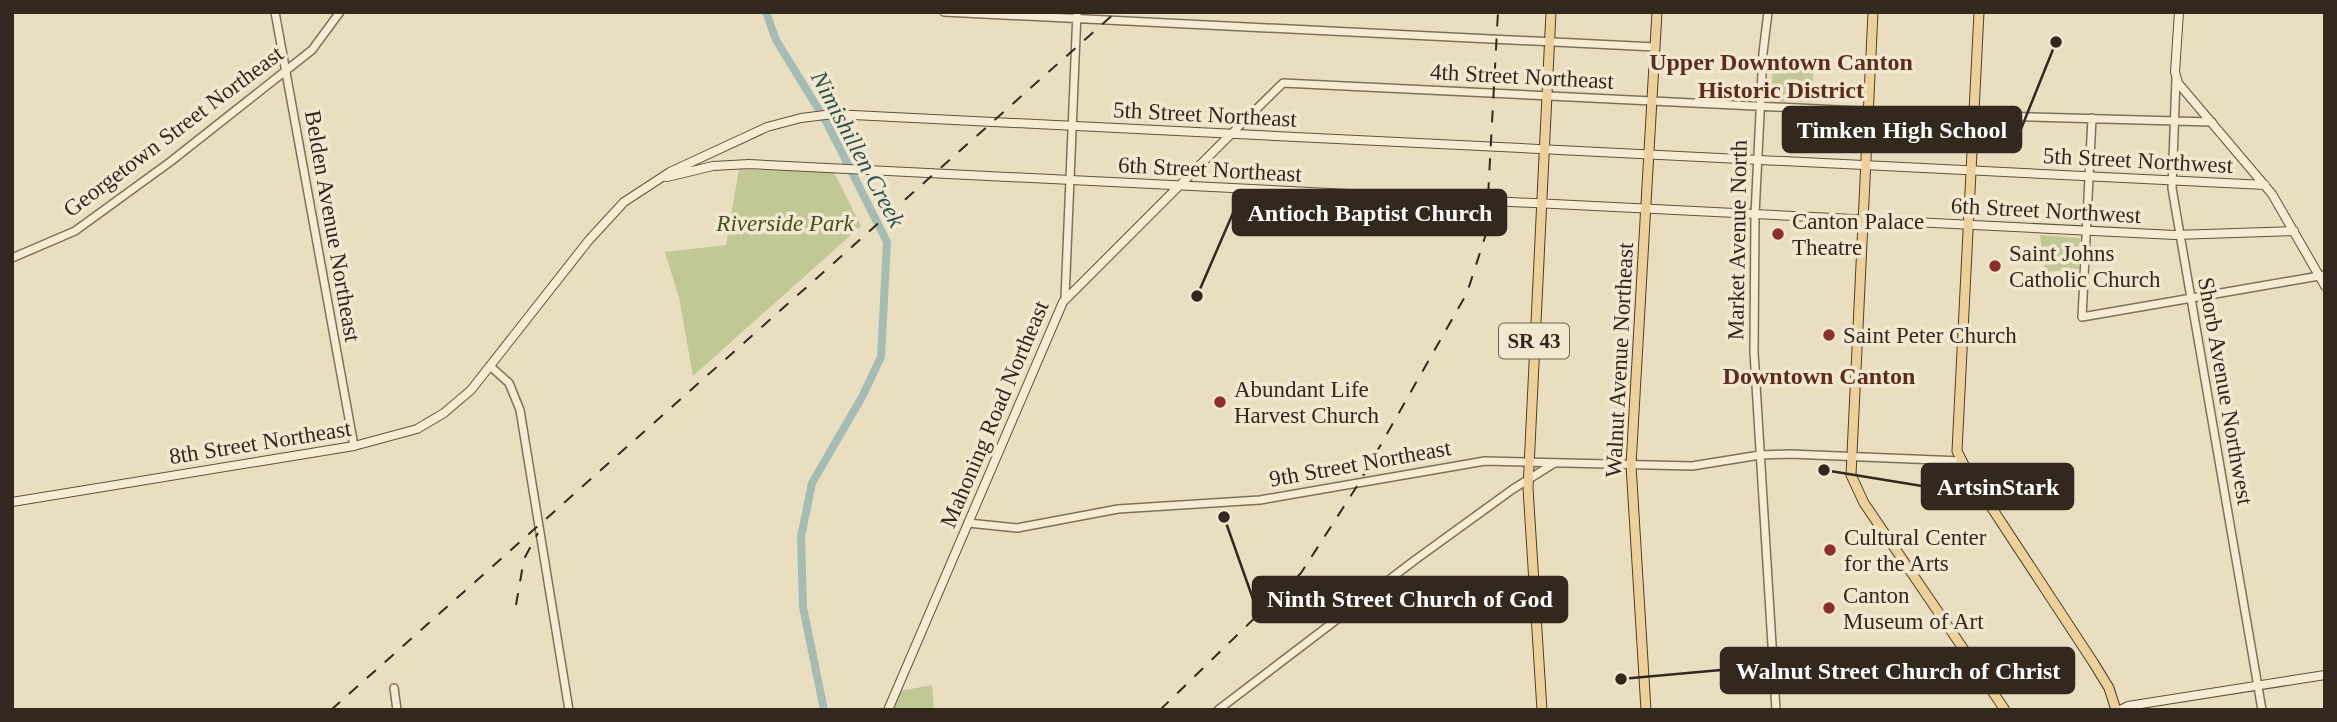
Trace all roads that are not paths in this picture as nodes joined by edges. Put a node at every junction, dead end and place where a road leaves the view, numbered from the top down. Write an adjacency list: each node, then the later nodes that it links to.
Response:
1 (275, 12): 15 (street, Belden Avenue Northeast)
2 (340, 12): 15 (street, Georgetown Street Northeast)
3 (944, 12): 11 (street)
4 (1551, 12): 13 (main road, SR 43)
5 (1657, 12): 14 (main road, Walnut Avenue Northeast)
6 (1762, 12): 12 (street, Market Avenue North)
7 (1768, 12): 12 (street, Market Avenue North)
8 (1873, 12): 21 (main road)
9 (1979, 12): 22 (main road)
10 (2179, 12): 16 (main road)
11 (1077, 16): 13 (street); 26 (street)
12 (1765, 22): 20 (street, Market Avenue North)
13 (1549, 42): 14 (street); 18 (main road, SR 43)
14 (1655, 47): 19 (main road, Walnut Avenue Northeast)
15 (286, 71): 47 (street, Georgetown Street Northeast); 53 (street, Belden Avenue Northeast)
16 (2176, 78): 24 (main road); 25 (street, Shorb Avenue Northwest)
17 (1283, 83): 18 (street, 4th Street Northeast); 27 (street, Mahoning Road Northeast)
18 (1546, 96): 19 (street, 4th Street Northeast); 28 (main road, SR 43)
19 (1652, 101): 20 (street, 4th Street Northeast); 29 (main road, Walnut Avenue Northeast)
20 (1760, 107): 21 (street, 4th Street Northeast); 30 (street, Market Avenue North)
21 (1868, 112): 22 (street, 4th Street Northeast); 31 (main road)
22 (1973, 116): 23 (street, 4th Street Northeast); 32 (main road)
23 (2092, 118): 25 (street, 4th Street Northeast); 34 (street)
24 (2212, 122): 25 (street, 4th Street Northeast); 38 (main road)
25 (2175, 123): 36 (street, Shorb Avenue Northwest)
26 (1071, 127): 27 (main road, 5th Street Northeast); 33 (main road, 5th Street Northeast); 35 (street)
27 (1231, 134): 28 (main road, 5th Street Northeast); 37 (main road, Mahoning Road Northeast)
28 (1544, 151): 29 (main road, 5th Street Northeast); 39 (main road, SR 43)
29 (1649, 156): 30 (main road, 5th Street Northeast); 40 (main road, Walnut Avenue Northeast)
30 (1757, 161): 31 (main road, 5th Street Northwest); 41 (street, Market Avenue North)
31 (1865, 166): 32 (main road, 5th Street Northwest); 42 (main road)
32 (1971, 171): 34 (main road, 5th Street Northwest); 43 (main road)
33 (664, 177): 35 (main road, 6th Street Northeast); 52 (main road, 8th Street Northeast)
34 (2088, 177): 36 (main road, 5th Street Northwest); 44 (street)
35 (1069, 181): 37 (main road, 6th Street Northeast); 50 (street)
36 (2172, 182): 38 (main road, 5th Street Northwest); 46 (street, Shorb Avenue Northwest)
37 (1179, 186): 39 (main road, 6th Street Northeast); 50 (main road, Mahoning Road Northeast)
38 (2265, 186): 45 (main road)
39 (1541, 204): 40 (main road, 6th Street Northeast); 57 (main road, SR 43)
40 (1645, 209): 41 (main road, 6th Street Northeast); 59 (main road, Walnut Avenue Northeast)
41 (1755, 215): 42 (main road, 6th Street Northwest); 54 (street, Market Avenue North)
42 (1862, 220): 43 (main road, 6th Street Northwest); 55 (main road)
43 (1968, 225): 44 (main road, 6th Street Northwest); 56 (main road)
44 (2086, 231): 46 (main road, 6th Street Northwest); 51 (street)
45 (2294, 231): 46 (main road, 6th Street Northwest); 48 (main road)
46 (2179, 235): 51 (street, Shorb Avenue Northwest)
47 (12, 258)
48 (2322, 275): 49 (main road); 51 (street)
49 (2325, 286)
50 (1065, 298): 62 (main road, Mahoning Road Northeast)
51 (2190, 298): 64 (street, Shorb Avenue Northwest)
52 (490, 366): 53 (main road, 8th Street Northeast); 68 (street)
53 (354, 446): 61 (main road, 8th Street Northeast)
54 (1760, 455): 55 (street, 9th Street Northeast); 59 (street, 9th Street Northeast); 73 (street, Market Avenue North)
55 (1850, 456): 56 (street, 9th Street Northeast); 74 (main road)
56 (1961, 461): 75 (main road)
57 (1529, 462): 58 (street, 9th Street Northeast); 60 (main road, SR 43); 62 (street, 9th Street Northeast)
58 (1559, 462): 59 (street, 9th Street Northeast); 60 (street)
59 (1630, 465): 72 (main road, Walnut Avenue Northeast)
60 (1528, 479): 70 (street); 71 (main road, SR 43)
61 (12, 502)
62 (968, 523): 69 (main road, Mahoning Road Northeast)
63 (2325, 675): 64 (main road)
64 (2258, 687): 66 (main road); 77 (street, Shorb Avenue Northwest)
65 (394, 688): 67 (street)
66 (2185, 699): 75 (main road); 76 (main road)
67 (397, 710)
68 (569, 710)
69 (888, 710)
70 (1218, 710)
71 (1542, 710)
72 (1646, 710)
73 (1776, 710)
74 (2005, 710)
75 (2118, 710)
76 (2135, 710)
77 (2262, 710)

